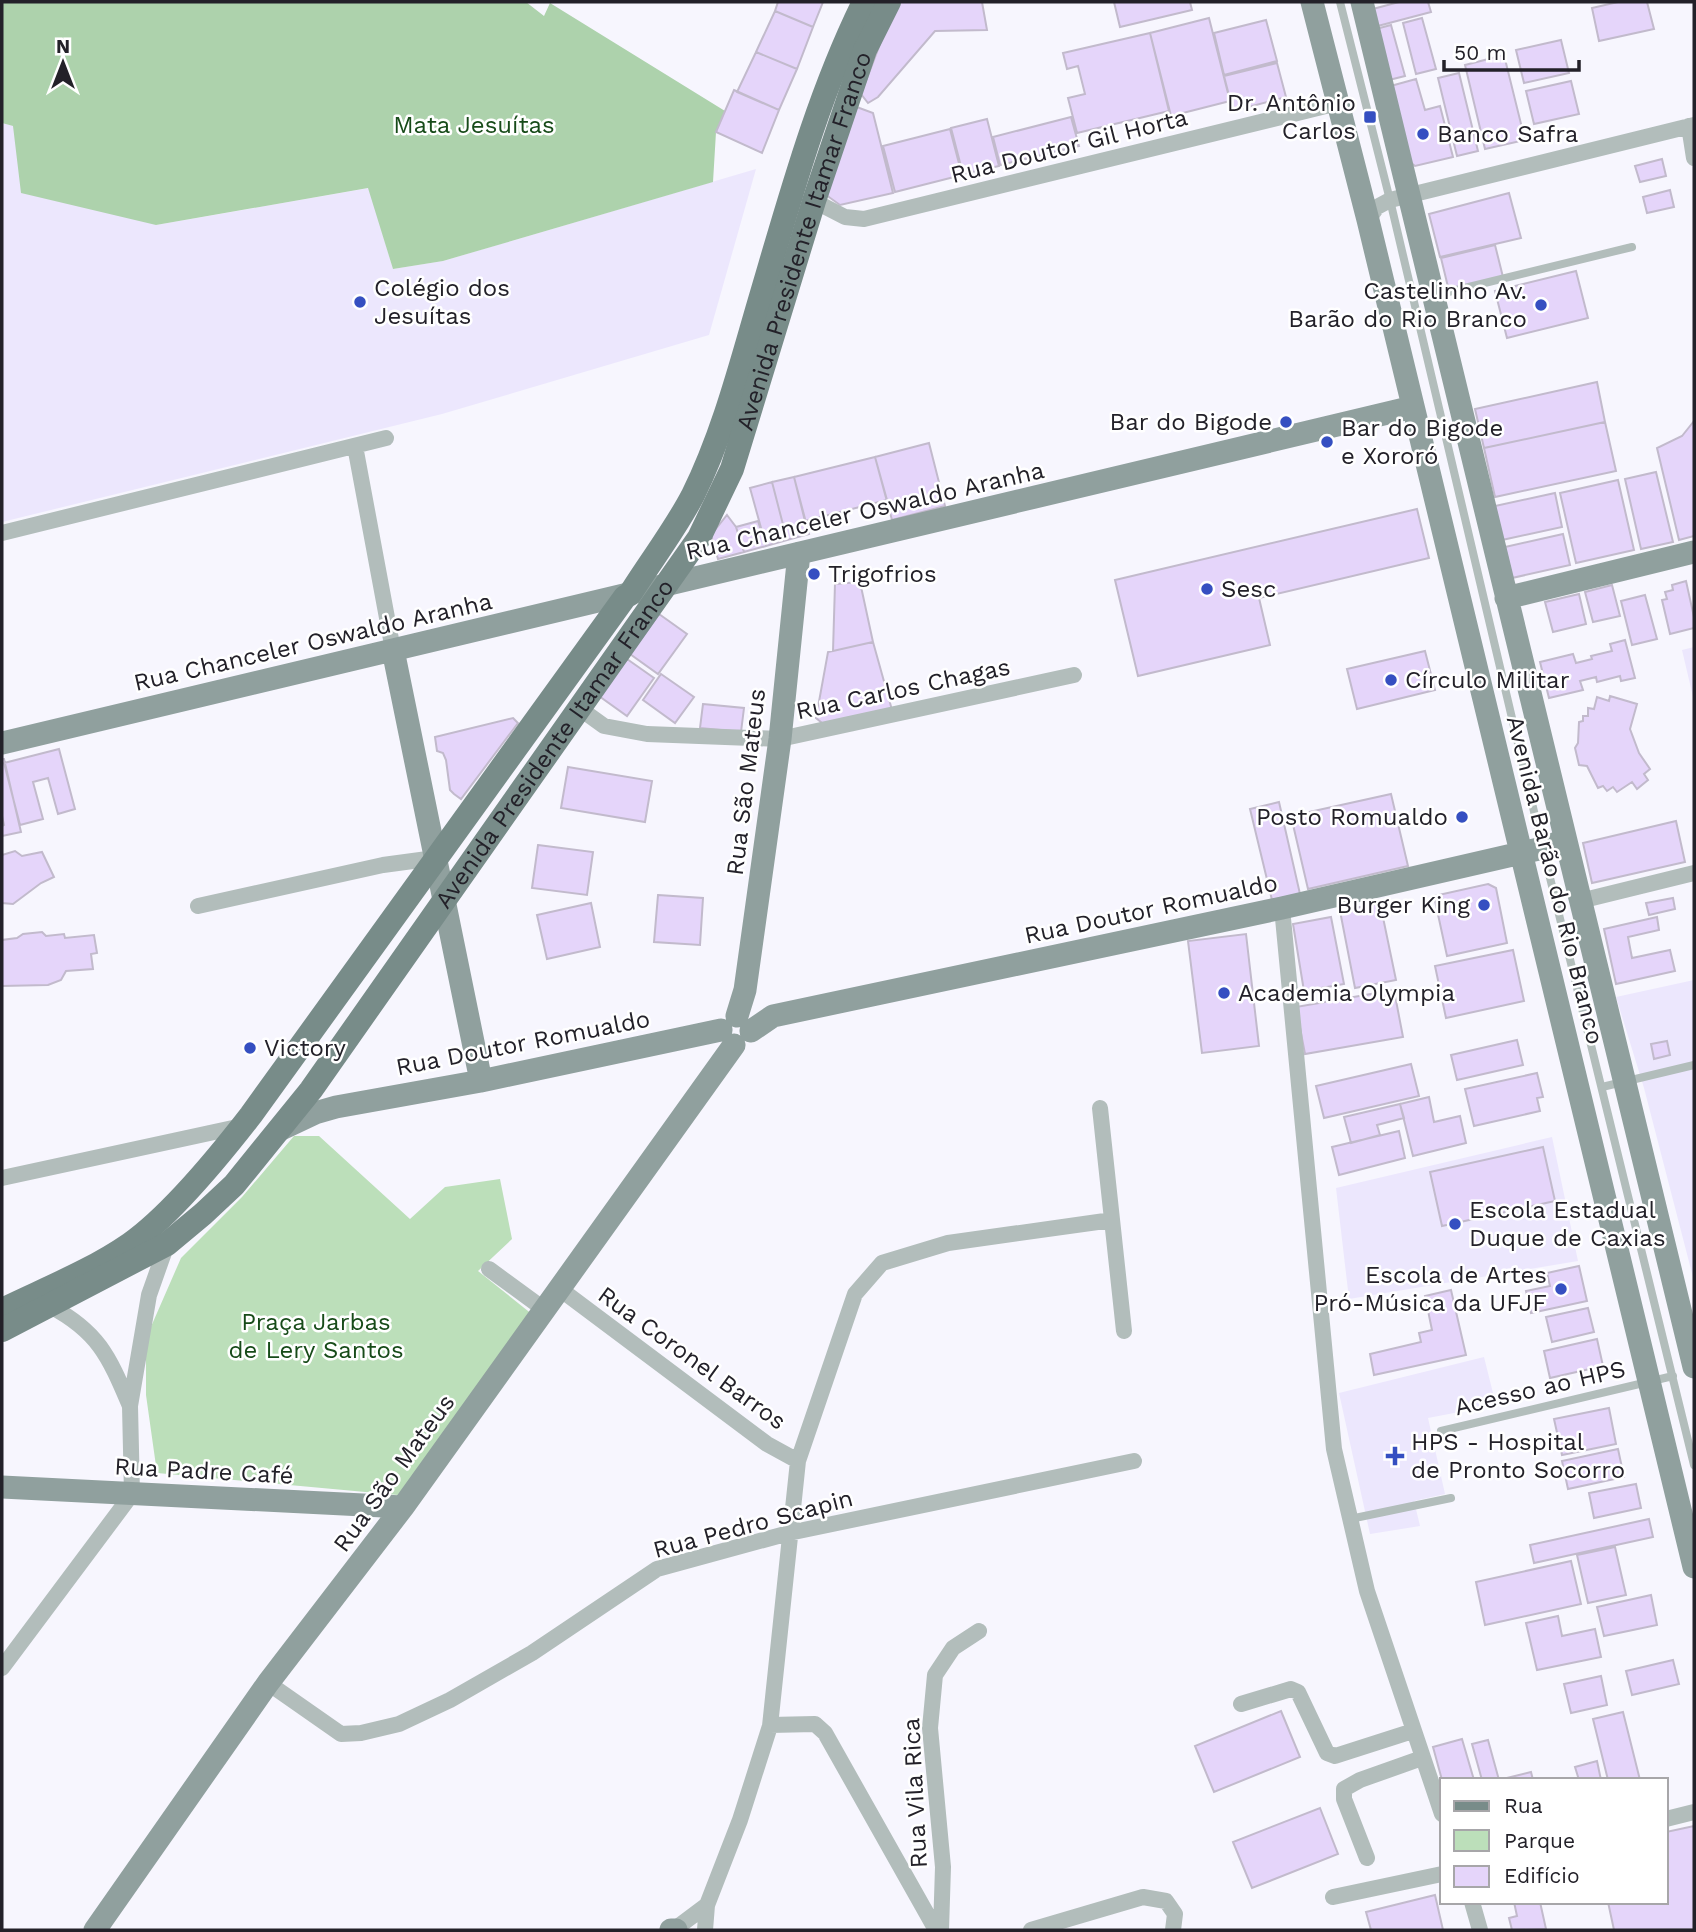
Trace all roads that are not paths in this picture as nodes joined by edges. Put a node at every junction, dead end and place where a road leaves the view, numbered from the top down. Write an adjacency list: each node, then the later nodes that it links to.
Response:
1 (882, 2): 9 (main road, Avenida Presidente Itamar Franco); 21 (main road, Avenida Presidente Itamar Franco)
2 (1312, 2): 5 (main road, Avenida Barão do Rio Branco)
3 (1340, 2): 8 (lane, Avenida Barão do Rio Branco)
4 (1362, 2): 8 (main road, Avenida Barão do Rio Branco)
5 (1338, 103): 9 (street, Rua Doutor Gil Horta); 10 (main road, Avenida Barão do Rio Branco)
6 (1692, 125): 7 (street); 8 (street)
7 (1694, 158)
8 (1399, 198): 10 (street); 12 (main road, Avenida Barão do Rio Branco); 13 (lane, Avenida Barão do Rio Branco)
9 (814, 201): 20 (main road, Avenida Presidente Itamar Franco)
10 (1368, 220): 14 (main road, Avenida Barão do Rio Branco)
11 (1632, 247): 12 (lane)
12 (1433, 296): 22 (main road, Avenida Barão do Rio Branco)
13 (1432, 382): 14 (lane); 22 (lane, Avenida Barão do Rio Branco)
14 (1421, 402): 19 (main road, Rua Chanceler Oswaldo Aranha); 28 (main road, Avenida Barão do Rio Branco)
15 (386, 438): 16 (street)
16 (355, 446): 17 (street); 23 (street)
17 (2, 533)
18 (1694, 552): 22 (main road)
19 (799, 553): 20 (main road, Rua Chanceler Oswaldo Aranha); 26 (main road, Rua São Mateus)
20 (666, 585): 21 (main road, Rua Chanceler Oswaldo Aranha); 25 (main road, Avenida Presidente Itamar Franco)
21 (630, 594): 23 (main road, Rua Chanceler Oswaldo Aranha); 29 (main road, Avenida Presidente Itamar Franco)
22 (1495, 601): 28 (main road, Avenida Barão do Rio Branco)
23 (393, 650): 27 (main road, Rua Chanceler Oswaldo Aranha); 29 (main road)
24 (1073, 675): 26 (street, Rua Carlos Chagas)
25 (579, 708): 26 (street, Rua Carlos Chagas); 34 (main road, Avenida Presidente Itamar Franco)
26 (780, 739): 37 (main road, Rua São Mateus)
27 (2, 743)
28 (1543, 847): 33 (main road, Avenida Barão do Rio Branco); 36 (main road, Rua Doutor Romualdo); 43 (lane, Avenida Barão do Rio Branco); 61 (main road, Avenida Barão do Rio Branco)
29 (435, 858): 30 (street); 32 (main road, Avenida Presidente Itamar Franco); 34 (main road)
30 (383, 864): 32 (street); 35 (street)
31 (1694, 873): 33 (street)
32 (410, 897): 34 (main road); 47 (main road, Avenida Presidente Itamar Franco)
33 (1580, 901): 42 (main road, Avenida Barão do Rio Branco)
34 (443, 902): 41 (main road); 44 (main road, Avenida Presidente Itamar Franco)
35 (198, 906)
36 (1282, 908): 38 (main road, Rua Doutor Romualdo); 71 (street)
37 (745, 990): 38 (main road); 39 (main road, Rua São Mateus)
38 (773, 1016): 39 (main road, Rua Doutor Romualdo)
39 (736, 1030): 41 (main road, Rua Doutor Romualdo); 53 (main road, Rua São Mateus)
40 (1694, 1065): 42 (lane)
41 (481, 1081): 45 (main road, Rua Doutor Romualdo)
42 (1625, 1082): 43 (lane); 59 (main road, Avenida Barão do Rio Branco)
43 (1602, 1087): 60 (lane, Avenida Barão do Rio Branco)
44 (311, 1090): 45 (street); 48 (main road, Avenida Presidente Itamar Franco)
45 (336, 1107): 48 (main road, Rua Doutor Romualdo)
46 (1100, 1108): 50 (street)
47 (243, 1126): 49 (street); 55 (main road, Avenida Presidente Itamar Franco)
48 (279, 1130): 51 (main road, Avenida Presidente Itamar Franco)
49 (2, 1178)
50 (1112, 1220): 58 (street); 64 (street)
51 (167, 1244): 54 (main road, Avenida Presidente Itamar Franco); 62 (street)
52 (489, 1269): 56 (street)
53 (561, 1289): 56 (main road, Rua São Mateus); 64 (street, Rua Coronel Barros)
54 (50, 1306): 57 (main road, Avenida Presidente Itamar Franco); 62 (street)
55 (2, 1310)
56 (545, 1310): 70 (main road, Rua São Mateus)
57 (2, 1330)
58 (1124, 1331)
59 (1694, 1367)
60 (1673, 1376): 61 (lane, Acesso ao HPS); 66 (lane, Avenida Barão do Rio Branco)
61 (1648, 1382): 63 (lane, Acesso ao HPS); 73 (main road, Avenida Barão do Rio Branco)
62 (130, 1406): 68 (street)
63 (1441, 1431)
64 (798, 1461): 72 (street)
65 (1134, 1461): 72 (street, Rua Pedro Scapin)
66 (1694, 1465)
67 (2, 1488): 68 (main road, Rua Padre Café)
68 (132, 1494): 70 (main road, Rua Padre Café); 75 (street)
69 (1451, 1499): 71 (lane)
70 (403, 1507): 76 (main road, Rua São Mateus)
71 (1350, 1518): 79 (street)
72 (789, 1533): 76 (street, Rua Pedro Scapin); 78 (street)
73 (1694, 1567)
74 (979, 1631): 93 (street, Rua Vila Rica)
75 (2, 1668)
76 (268, 1683): 90 (main road, Rua São Mateus)
77 (1241, 1704): 79 (street)
78 (770, 1725): 88 (street); 93 (street)
79 (1413, 1731): 80 (street)
80 (1422, 1758): 81 (street); 84 (street)
81 (1440, 1808)
82 (1694, 1812): 83 (street)
83 (1668, 1818)
84 (1367, 1858)
85 (1440, 1874): 86 (street)
86 (1333, 1897)
87 (1473, 1904): 95 (street)
88 (707, 1905): 91 (street); 92 (street)
89 (1174, 1922): 94 (street)
90 (95, 1930)
91 (674, 1930)
92 (705, 1930)
93 (939, 1930)
94 (1031, 1930)
95 (1480, 1930)

